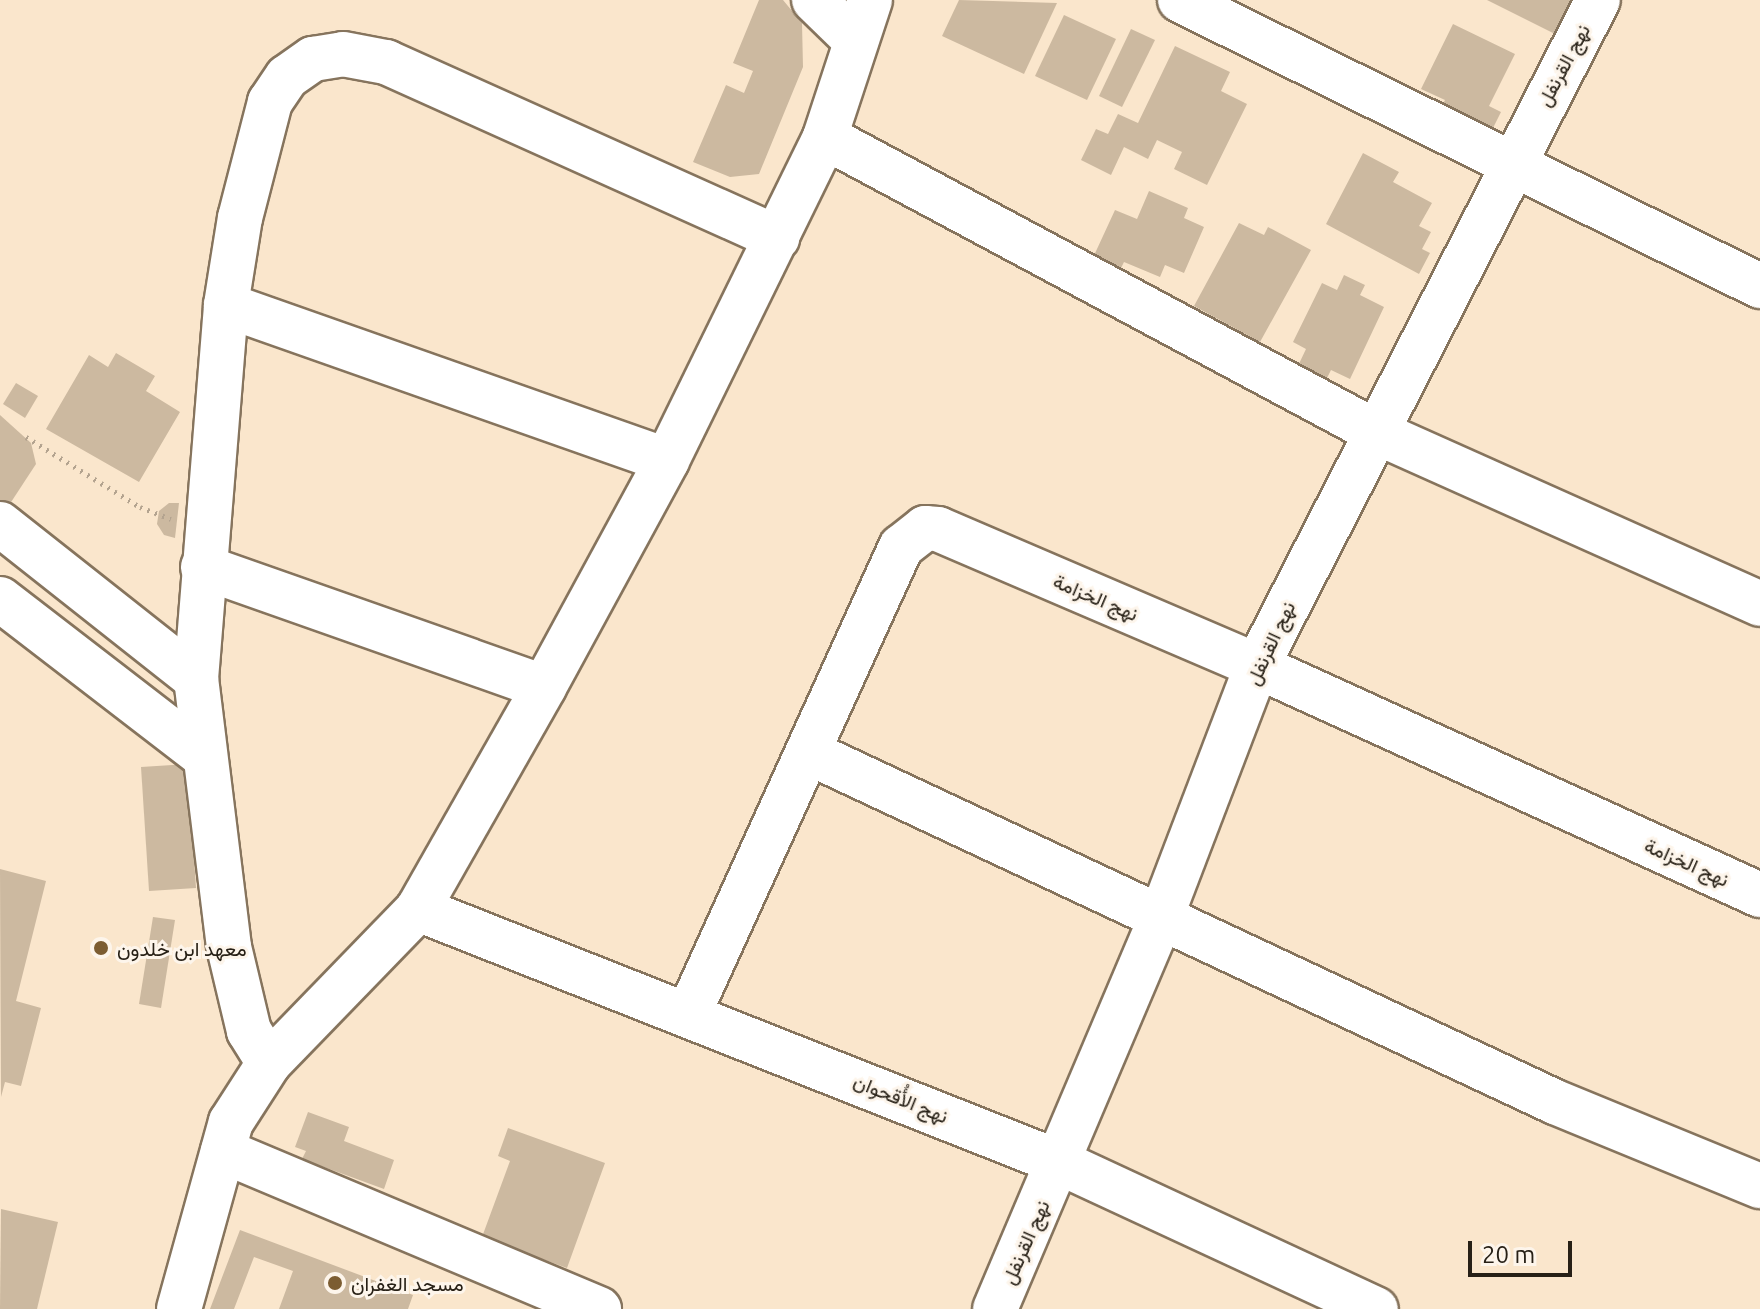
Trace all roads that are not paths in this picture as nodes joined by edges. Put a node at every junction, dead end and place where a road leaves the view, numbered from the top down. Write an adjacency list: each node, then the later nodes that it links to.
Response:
1 (814, 0): 4 (street)
2 (1180, 0): 6 (street)
3 (1598, 0): 6 (street, نهج القرنفل)
4 (861, 19): 5 (street)
5 (825, 137): 7 (street); 10 (street)
6 (1511, 165): 8 (street); 10 (street, نهج القرنفل)
7 (777, 238): 9 (street); 11 (street)
8 (1760, 286)
9 (226, 305): 11 (street); 13 (street)
10 (1376, 432): 15 (street); 16 (street, نهج القرنفل)
11 (667, 460): 18 (street)
12 (0, 524): 17 (street)
13 (204, 548): 17 (street); 18 (street)
14 (0, 599): 20 (street)
15 (1760, 604)
16 (1257, 666): 19 (street, نهج الخزامة); 21 (street, نهج الخزامة); 23 (street, نهج القرنفل)
17 (196, 679): 20 (street)
18 (544, 687): 22 (street)
19 (810, 753): 23 (street); 24 (street, نهج الخزامة)
20 (204, 756): 25 (street)
21 (1760, 895)
22 (418, 909): 24 (street, نهج الأُقحوان); 25 (street)
23 (1161, 917): 27 (street, نهج القرنفل); 28 (street)
24 (689, 1013): 27 (street, نهج الأُقحوان)
25 (269, 1063): 26 (street)
26 (223, 1151): 29 (street); 30 (street)
27 (1061, 1163): 31 (street, نهج القرنفل); 32 (street, نهج الأُقحوان)
28 (1760, 1186)
29 (179, 1309)
30 (599, 1309)
31 (995, 1309)
32 (1376, 1309)

